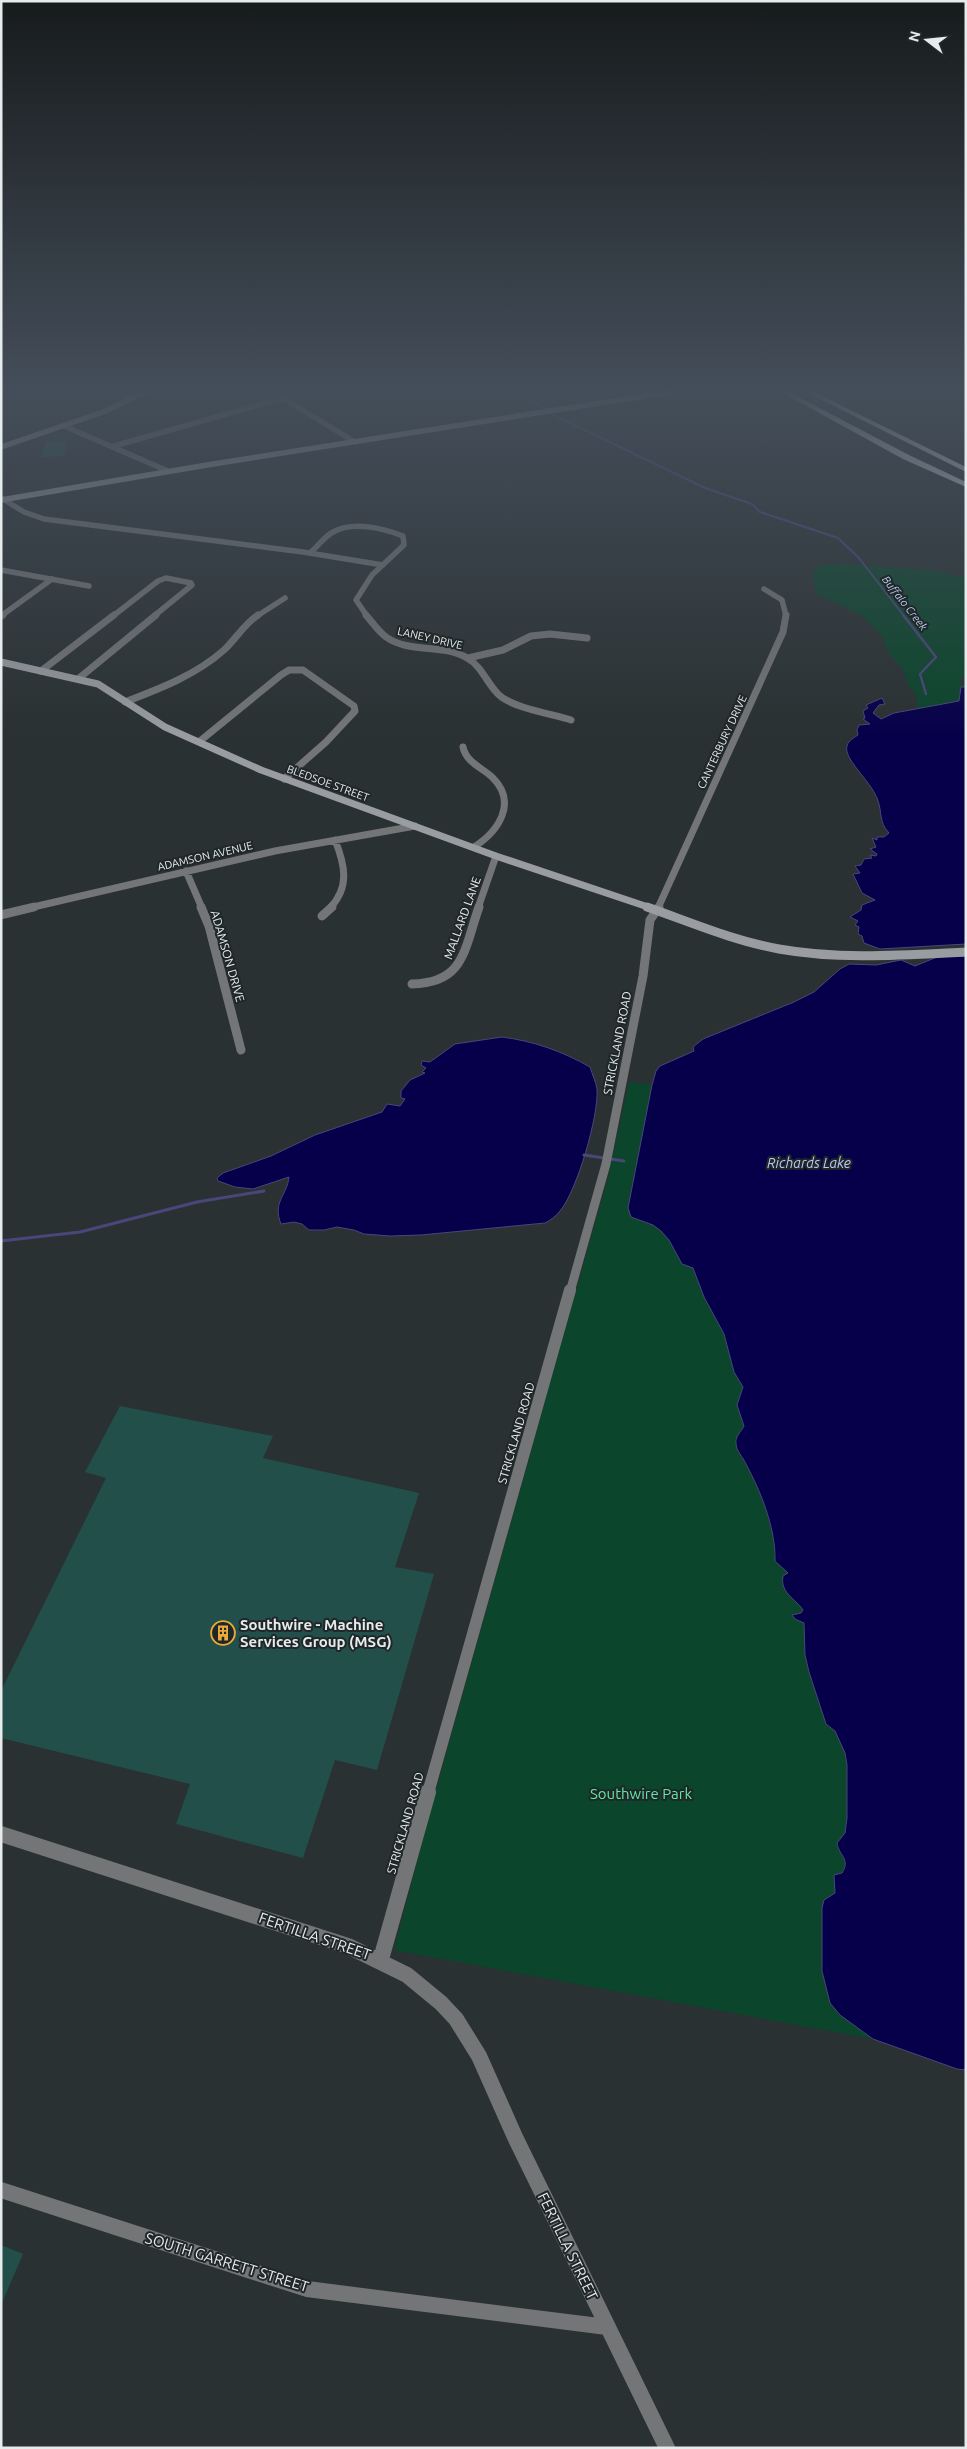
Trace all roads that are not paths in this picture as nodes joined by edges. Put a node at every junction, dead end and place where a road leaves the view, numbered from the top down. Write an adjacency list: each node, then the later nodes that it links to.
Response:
1 (14, 506): 2 (street)
2 (310, 553): 3 (street); 3 (street)
3 (383, 565): 11 (street, LANEY DRIVE)
4 (1, 570): 5 (street)
5 (52, 579): 6 (street); 9 (street)
6 (89, 586)
7 (764, 589): 25 (street, CANTERBURY DRIVE)
8 (285, 598): 15 (street)
9 (1, 616)
10 (587, 638): 11 (street)
11 (468, 658): 16 (street, LANEY DRIVE)
12 (1, 662): 13 (street, BLEDSOE STREET)
13 (41, 671): 14 (street, BLEDSOE STREET); 14 (street)
14 (78, 679): 15 (street, BLEDSOE STREET)
15 (125, 702): 17 (street, BLEDSOE STREET)
16 (570, 720)
17 (200, 741): 19 (street, BLEDSOE STREET); 19 (street)
18 (463, 747): 22 (street)
19 (284, 779): 20 (street, BLEDSOE STREET)
20 (415, 826): 21 (street, ADAMSON AVENUE); 22 (street, BLEDSOE STREET)
21 (335, 840): 24 (street, ADAMSON AVENUE); 27 (street)
22 (474, 847): 23 (street, BLEDSOE STREET)
23 (496, 856): 25 (street, BLEDSOE STREET); 29 (street, MALLARD LANE)
24 (186, 871): 26 (street, ADAMSON AVENUE); 30 (street, ADAMSON DRIVE)
25 (656, 911): 28 (street, BLEDSOE STREET); 32 (street, STRICKLAND ROAD)
26 (1, 915)
27 (322, 916)
28 (966, 952)
29 (412, 984)
30 (241, 1050)
31 (1, 1834): 32 (street, FERTILLA STREET)
32 (381, 1959): 34 (street, FERTILLA STREET)
33 (1, 2190): 34 (street, SOUTH GARRETT STREET)
34 (607, 2327): 35 (street, FERTILLA STREET)
35 (667, 2448)

